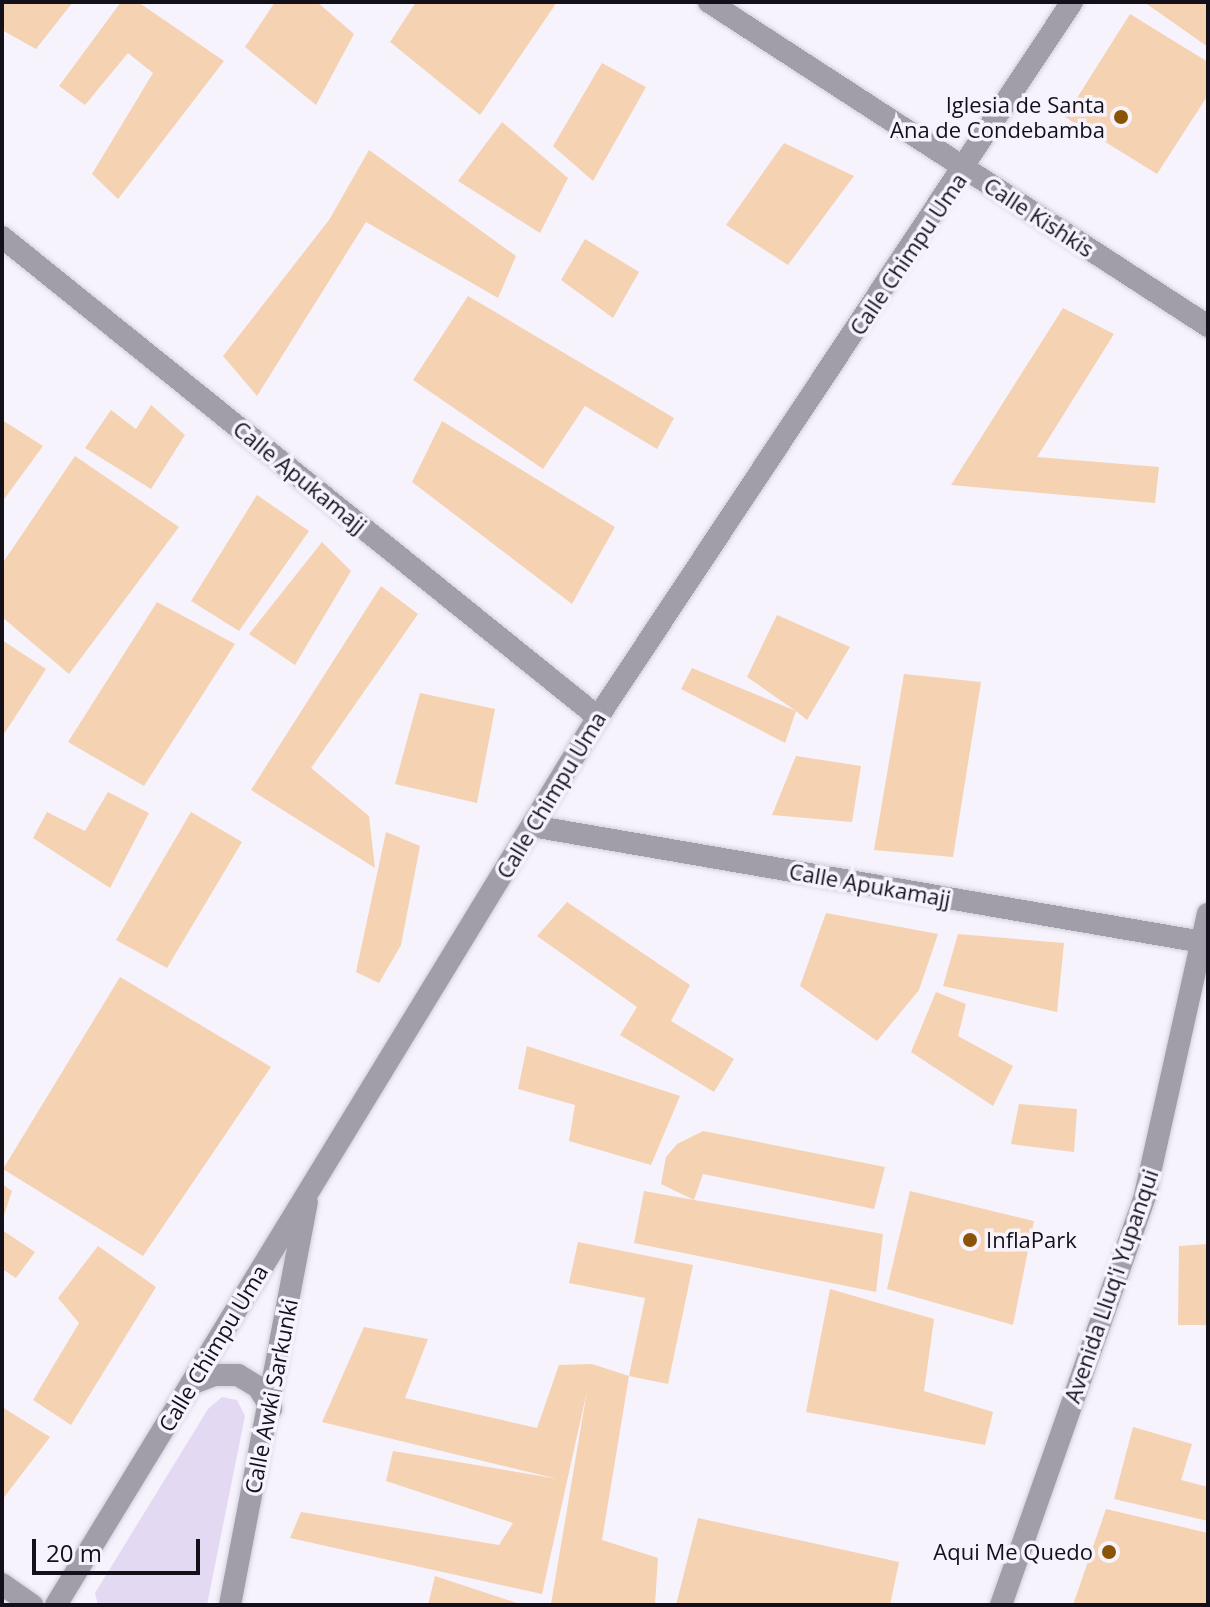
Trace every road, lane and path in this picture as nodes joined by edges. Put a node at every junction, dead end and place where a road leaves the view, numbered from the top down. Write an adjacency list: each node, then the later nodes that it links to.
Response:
1 (709, 2): 3 (street, Calle Kishkis)
2 (1072, 2): 3 (street, Calle Chimpu Uma)
3 (965, 169): 5 (street, Calle Kishkis); 6 (street, Calle Chimpu Uma)
4 (2, 237): 6 (street, Calle Apukamajj)
5 (1208, 326)
6 (598, 717): 7 (street, Calle Chimpu Uma)
7 (532, 826): 9 (street, Calle Apukamajj); 10 (street, Calle Chimpu Uma)
8 (1208, 914): 9 (street, Avenida Lluq'i Yupanqui)
9 (1206, 942): 17 (street, Avenida Lluq'i Yupanqui)
10 (310, 1187): 11 (street, Calle Chimpu Uma); 12 (street, Calle Awki Sarkunki)
11 (191, 1384): 12 (street); 15 (street, Calle Chimpu Uma)
12 (271, 1408): 16 (street, Calle Awki Sarkunki)
13 (2, 1584): 14 (street)
14 (32, 1605)
15 (56, 1605)
16 (230, 1605)
17 (1001, 1605)

